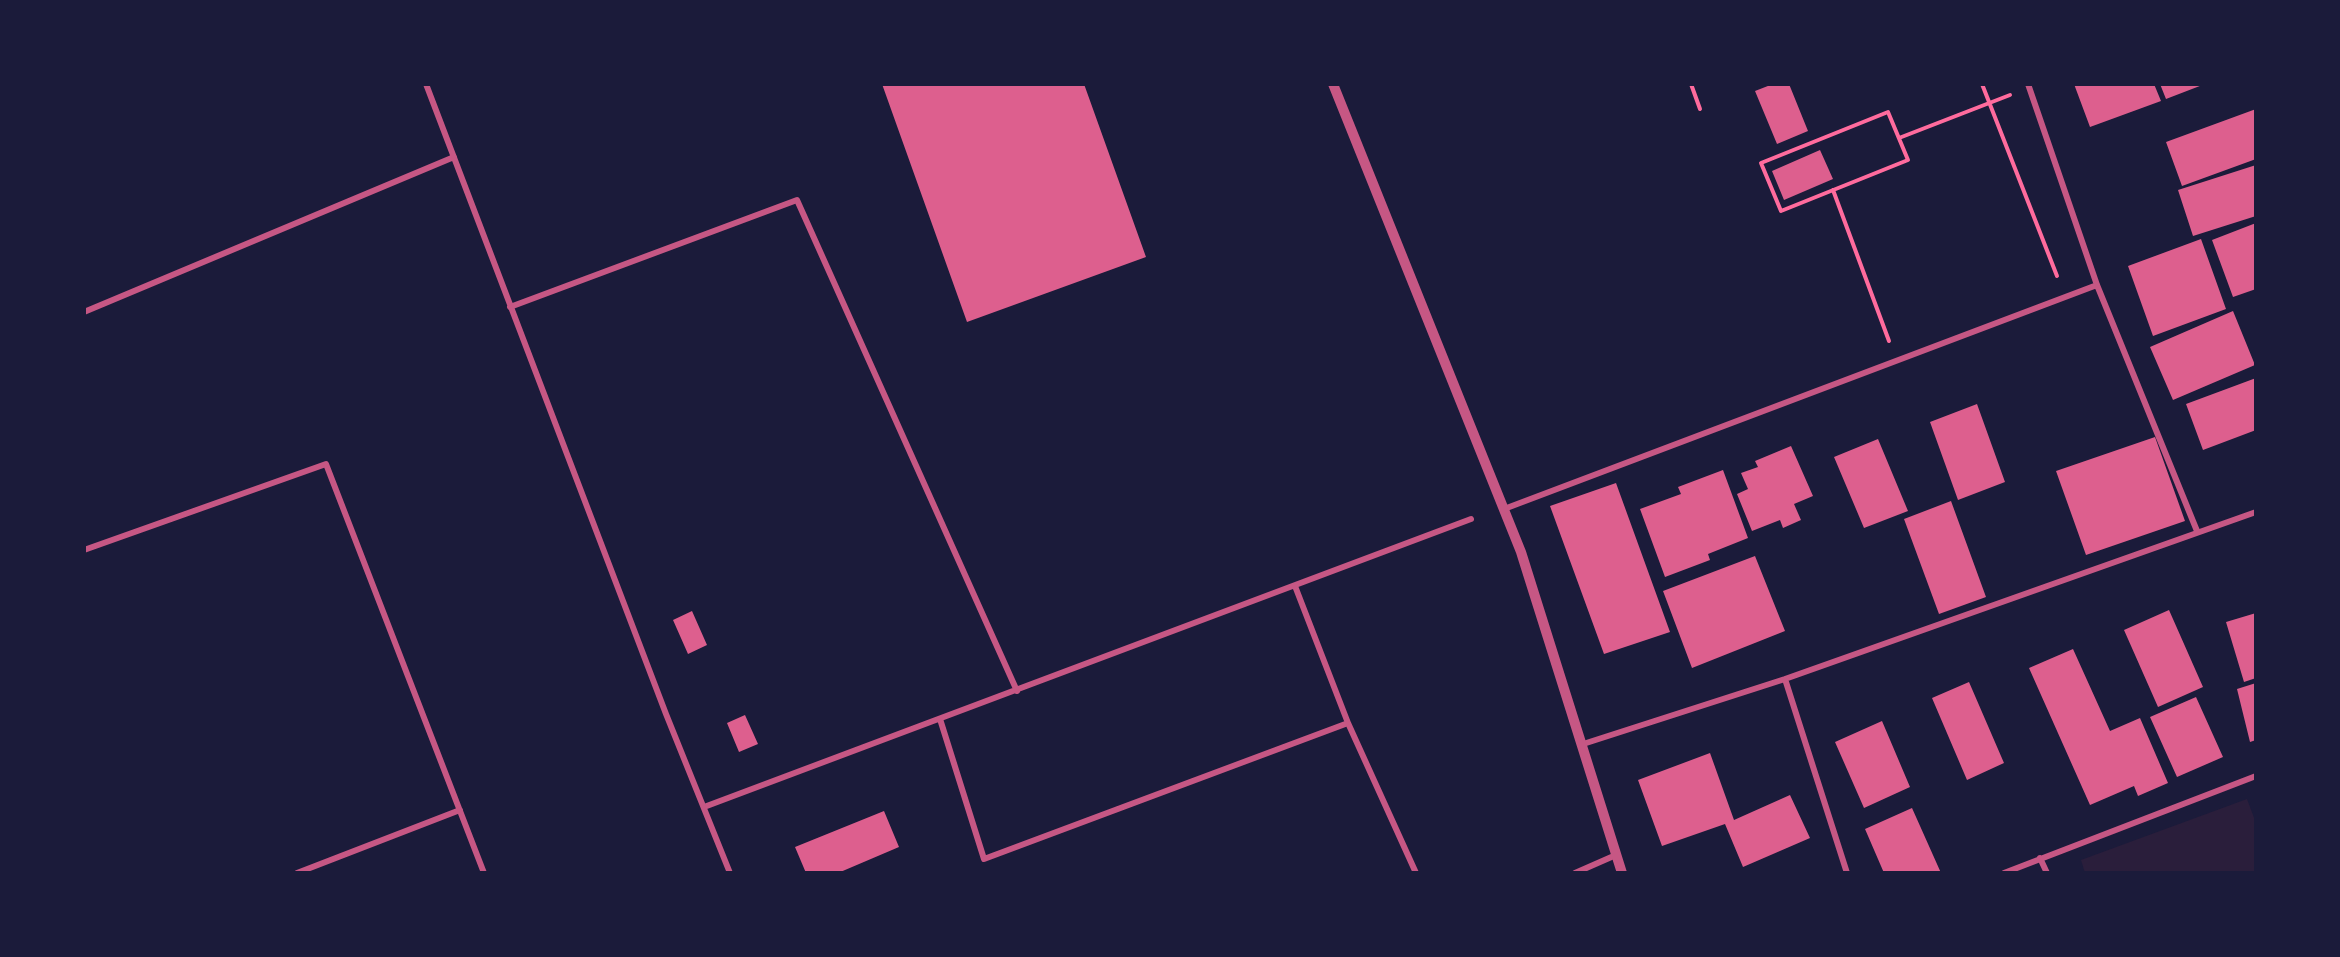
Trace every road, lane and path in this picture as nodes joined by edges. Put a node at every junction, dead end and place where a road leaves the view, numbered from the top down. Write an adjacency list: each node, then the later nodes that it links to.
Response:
1 (426, 84): 9 (street)
2 (1333, 84): 16 (street)
3 (1691, 84): 7 (path)
4 (1982, 84): 6 (path)
5 (2029, 86): 6 (path); 12 (street)
6 (1989, 103): 8 (path); 11 (path)
7 (1700, 109)
8 (1899, 138): 10 (path); 10 (path)
9 (454, 157): 13 (street); 14 (street)
10 (1833, 190): 15 (path)
11 (2047, 282)
12 (2097, 285): 16 (street); 19 (street)
13 (510, 307): 23 (street); 28 (street)
14 (84, 312)
15 (1900, 339)
16 (1504, 509): 26 (street)
17 (2256, 512): 19 (street)
18 (1471, 519): 21 (street)
19 (2197, 531): 22 (street)
20 (84, 550): 29 (street)
21 (1295, 586): 23 (street); 25 (street)
22 (1785, 679): 26 (street); 38 (street)
23 (1017, 691): 24 (street)
24 (940, 719): 25 (street); 28 (street)
25 (1348, 723): 35 (street)
26 (1580, 745): 30 (street)
27 (2256, 776): 31 (street)
28 (704, 807): 34 (street)
29 (460, 810): 32 (street); 33 (street)
30 (1616, 855): 36 (street); 37 (street)
31 (2040, 858): 39 (street); 40 (street)
32 (297, 873)
33 (484, 873)
34 (730, 873)
35 (1416, 873)
36 (1575, 873)
37 (1622, 873)
38 (1847, 873)
39 (2004, 873)
40 (2046, 873)

